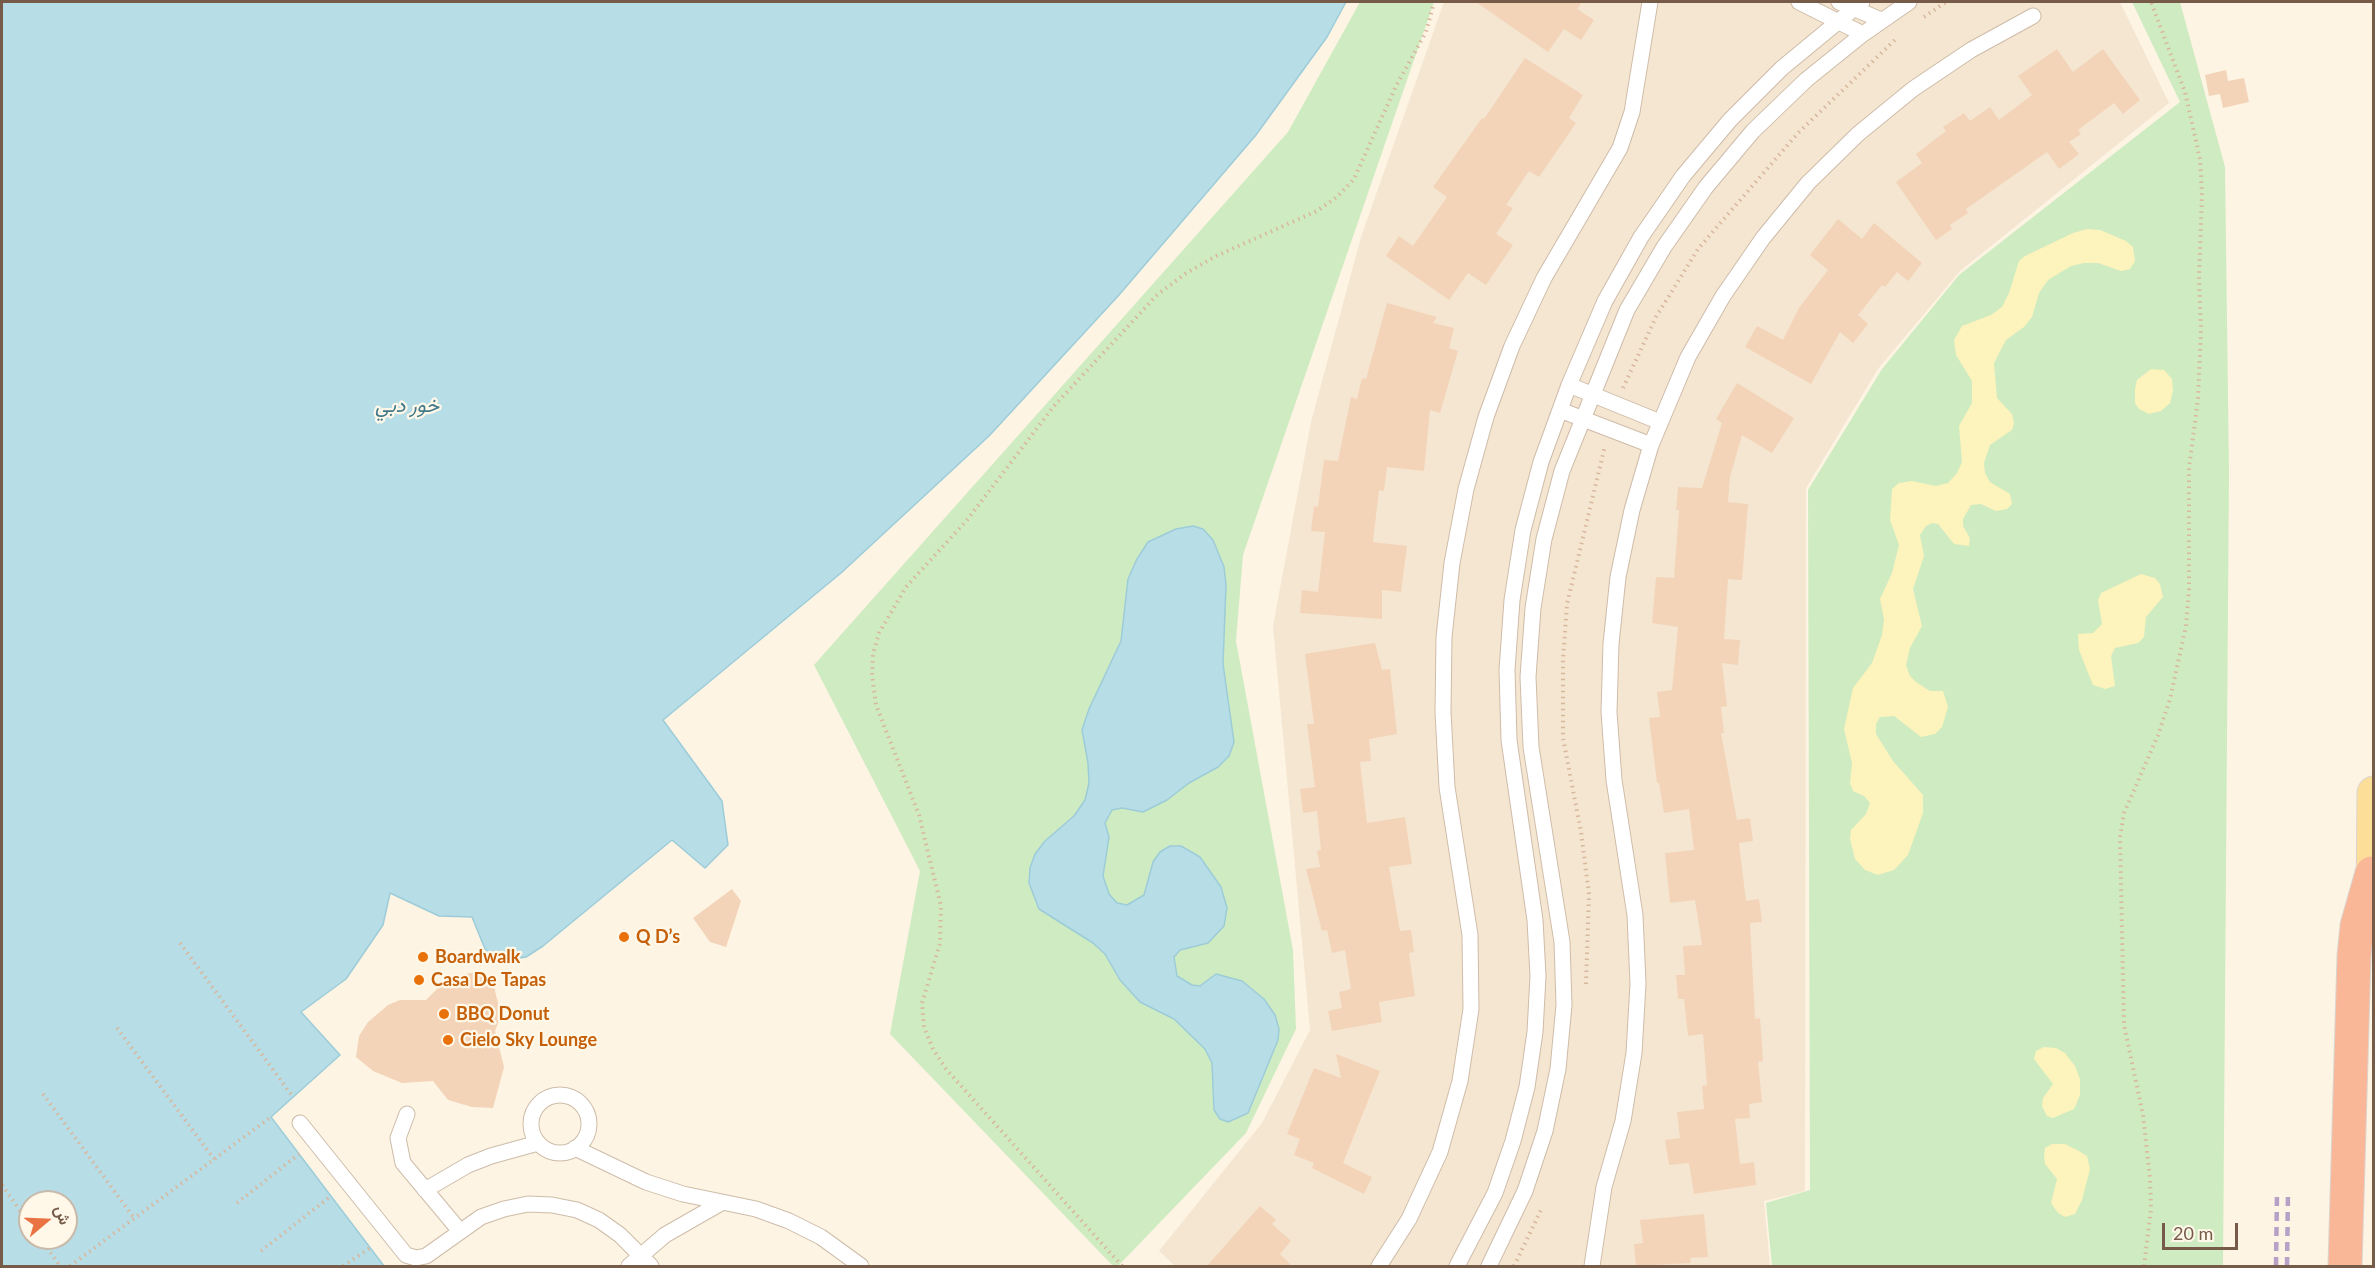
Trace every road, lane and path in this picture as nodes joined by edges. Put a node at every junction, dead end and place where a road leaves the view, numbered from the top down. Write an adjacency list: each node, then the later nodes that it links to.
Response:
1 (1434, 2): 57 (path)
2 (1650, 2): 58 (lane)
3 (1799, 2): 11 (lane)
4 (1839, 2): 8 (lane)
5 (1909, 2): 10 (lane)
6 (1946, 2): 12 (path)
7 (2151, 2): 63 (path)
8 (1858, 5): 10 (lane); 11 (lane)
9 (2033, 16): 20 (lane)
10 (1881, 20): 13 (lane)
11 (1839, 21): 13 (lane); 15 (lane)
12 (1919, 21)
13 (1863, 34): 16 (lane)
14 (1901, 34): 17 (path)
15 (1569, 385): 16 (lane); 18 (lane)
16 (1592, 394): 17 (lane); 19 (lane)
17 (1617, 405): 20 (lane)
18 (1560, 410): 19 (lane); 27 (lane)
19 (1582, 419): 21 (lane); 25 (lane)
20 (1660, 422): 22 (lane)
21 (1609, 429): 22 (lane); 28 (path)
22 (1651, 445): 62 (lane)
23 (2373, 793): 24 (main road)
24 (2373, 887): 64 (highway)
25 (1562, 942): 27 (lane); 60 (lane)
26 (180, 943): 31 (path)
27 (1536, 944): 59 (lane)
28 (1585, 991)
29 (117, 1028): 38 (path)
30 (43, 1094): 46 (path)
31 (293, 1097)
32 (407, 1114): 40 (lane)
33 (271, 1117): 38 (path)
34 (300, 1123): 47 (lane)
35 (538, 1143): 36 (lane); 36 (lane); 40 (lane)
36 (575, 1148): 43 (lane)
37 (299, 1154): 42 (path)
38 (214, 1159): 46 (path)
39 (2, 1185): 45 (path)
40 (425, 1190): 47 (lane)
41 (331, 1196): 50 (path)
42 (237, 1203)
43 (721, 1203): 51 (lane); 56 (lane)
44 (1542, 1206): 61 (path)
45 (18, 1208)
46 (134, 1218): 53 (path)
47 (459, 1230): 51 (lane)
48 (369, 1248): 54 (path)
49 (49, 1250): 52 (path)
50 (261, 1251)
51 (634, 1261): 55 (lane)
52 (60, 1266)
53 (70, 1266)
54 (343, 1266)
55 (651, 1266)
56 (861, 1266)
57 (1122, 1266)
58 (1379, 1266)
59 (1457, 1266)
60 (1489, 1266)
61 (1514, 1266)
62 (1592, 1266)
63 (2144, 1266)
64 (2344, 1266)

